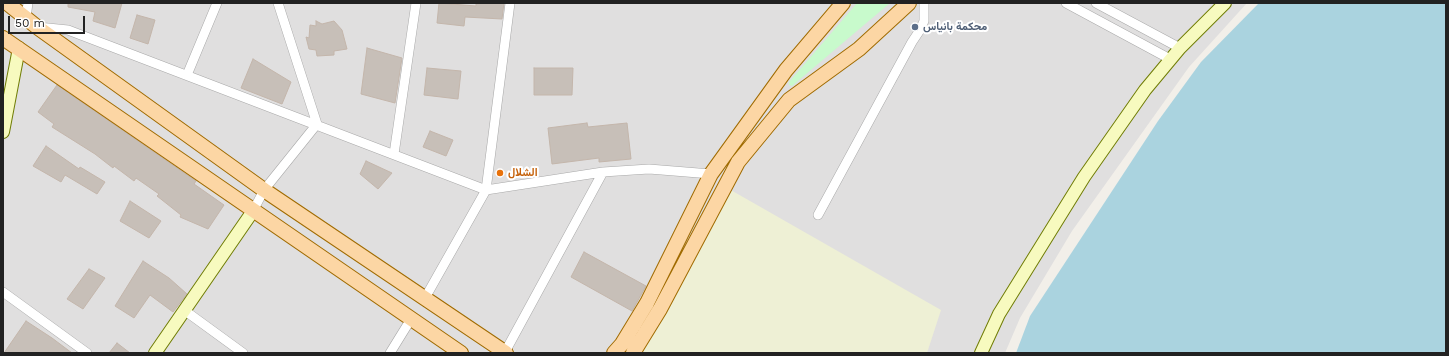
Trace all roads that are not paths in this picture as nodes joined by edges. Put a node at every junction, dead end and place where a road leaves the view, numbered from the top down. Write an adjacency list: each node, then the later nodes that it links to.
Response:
1 (7, 3): 13 (main road)
2 (28, 3): 13 (street)
3 (217, 3): 19 (street)
4 (278, 3): 22 (street)
5 (416, 3): 24 (street)
6 (510, 3): 28 (street)
7 (843, 3): 20 (main road)
8 (908, 3): 21 (main road)
9 (924, 3): 30 (street)
10 (1066, 3): 18 (street)
11 (1096, 3): 17 (street)
12 (1225, 3): 17 (street)
13 (26, 18): 14 (main road)
14 (37, 27): 19 (street); 27 (main road)
15 (3, 38): 16 (main road)
16 (19, 48): 23 (street); 29 (main road)
17 (1180, 48): 18 (street)
18 (1170, 59): 43 (street)
19 (186, 75): 22 (street)
20 (773, 89): 21 (main road); 26 (main road)
21 (789, 100): 42 (main road)
22 (317, 124): 24 (street); 27 (street)
23 (3, 132)
24 (394, 154): 28 (street)
25 (603, 172): 26 (street); 28 (street); 40 (street)
26 (711, 174): 41 (main road)
27 (264, 190): 29 (street); 32 (main road)
28 (486, 190): 32 (street)
29 (253, 211): 33 (street); 34 (main road)
30 (818, 215)
31 (3, 292): 35 (street)
32 (425, 298): 40 (main road)
33 (184, 310): 36 (street); 37 (street)
34 (412, 319): 38 (street); 39 (main road)
35 (87, 353)
36 (155, 353)
37 (243, 353)
38 (390, 353)
39 (461, 353)
40 (505, 353)
41 (614, 353)
42 (633, 353)
43 (980, 353)

